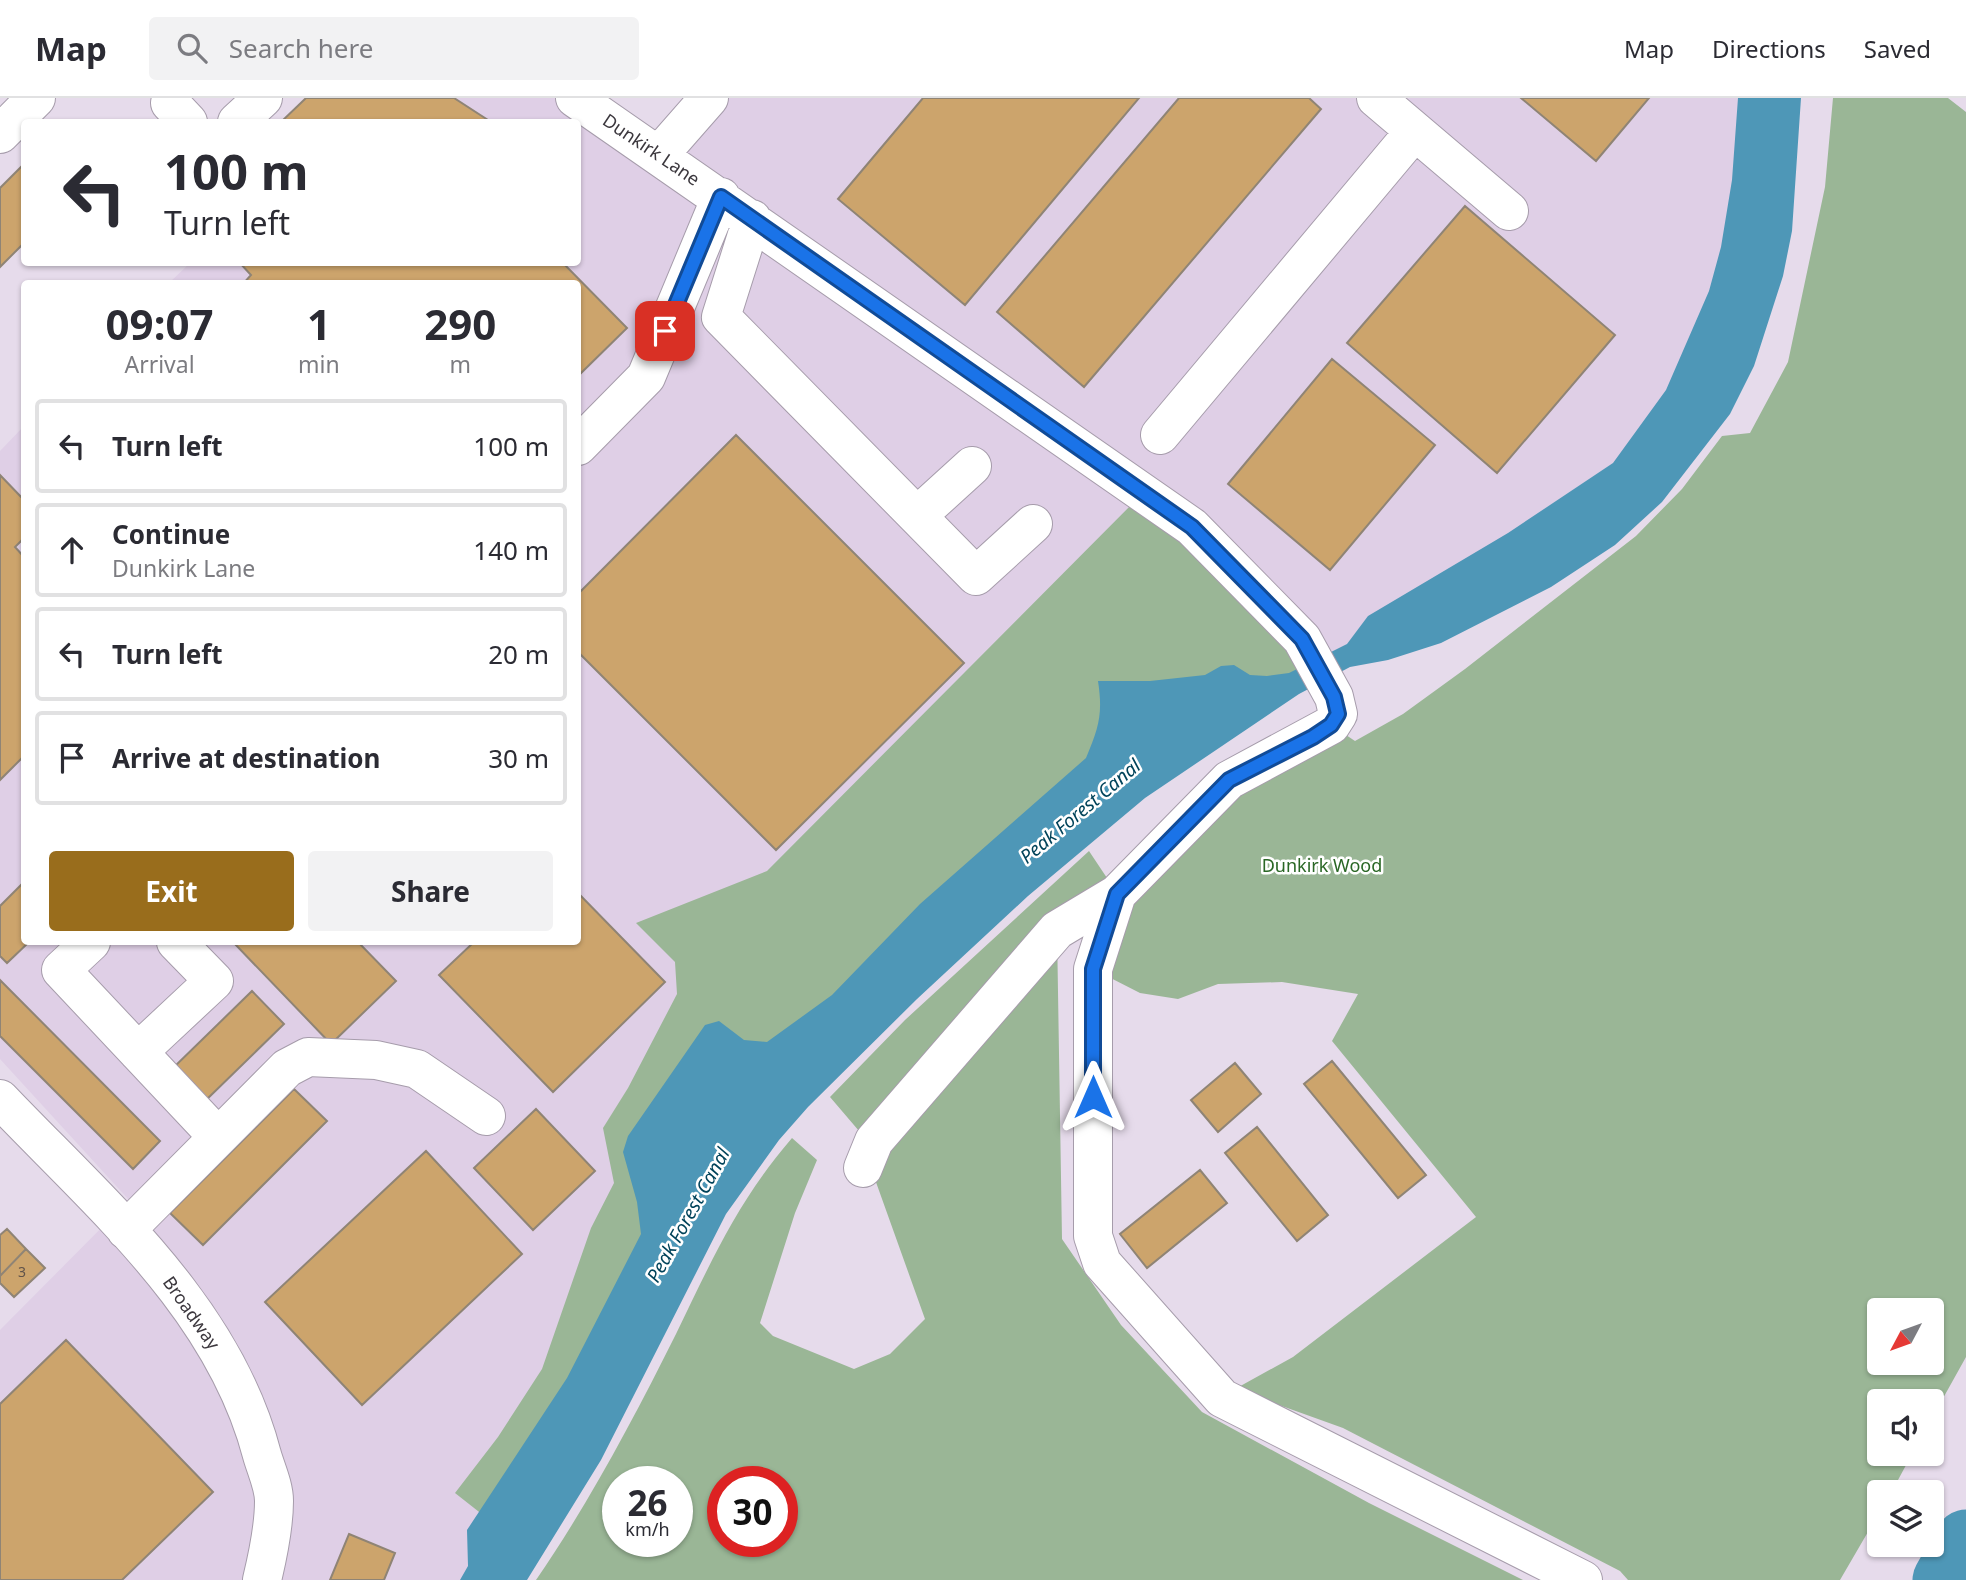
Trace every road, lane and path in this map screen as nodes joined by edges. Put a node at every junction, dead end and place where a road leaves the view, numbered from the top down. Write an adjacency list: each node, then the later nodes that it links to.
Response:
1 (36, 98): 8 (street)
2 (262, 98): 6 (street)
3 (575, 98): 9 (street, Dunkirk Lane)
4 (709, 98): 9 (street)
5 (1377, 98): 7 (street)
6 (240, 119)
7 (1414, 132): 11 (street); 13 (street)
8 (0, 134)
9 (659, 155): 10 (street, Dunkirk Lane)
10 (721, 197): 12 (street, Dunkirk Lane); 14 (street)
11 (1509, 211)
12 (752, 219): 16 (street); 18 (street, Dunkirk Lane)
13 (1160, 435)
14 (581, 443)
15 (972, 466): 16 (street)
16 (917, 516): 17 (street)
17 (1033, 524)
18 (1117, 894): 25 (street); 28 (street)
19 (89, 945): 21 (street)
20 (179, 945): 21 (street)
21 (138, 1052): 24 (street)
22 (0, 1099): 26 (street, Broadway)
23 (486, 1116): 24 (street)
24 (219, 1137): 26 (street)
25 (863, 1168)
26 (126, 1230): 27 (street, Broadway)
27 (262, 1580)
28 (1583, 1580)

